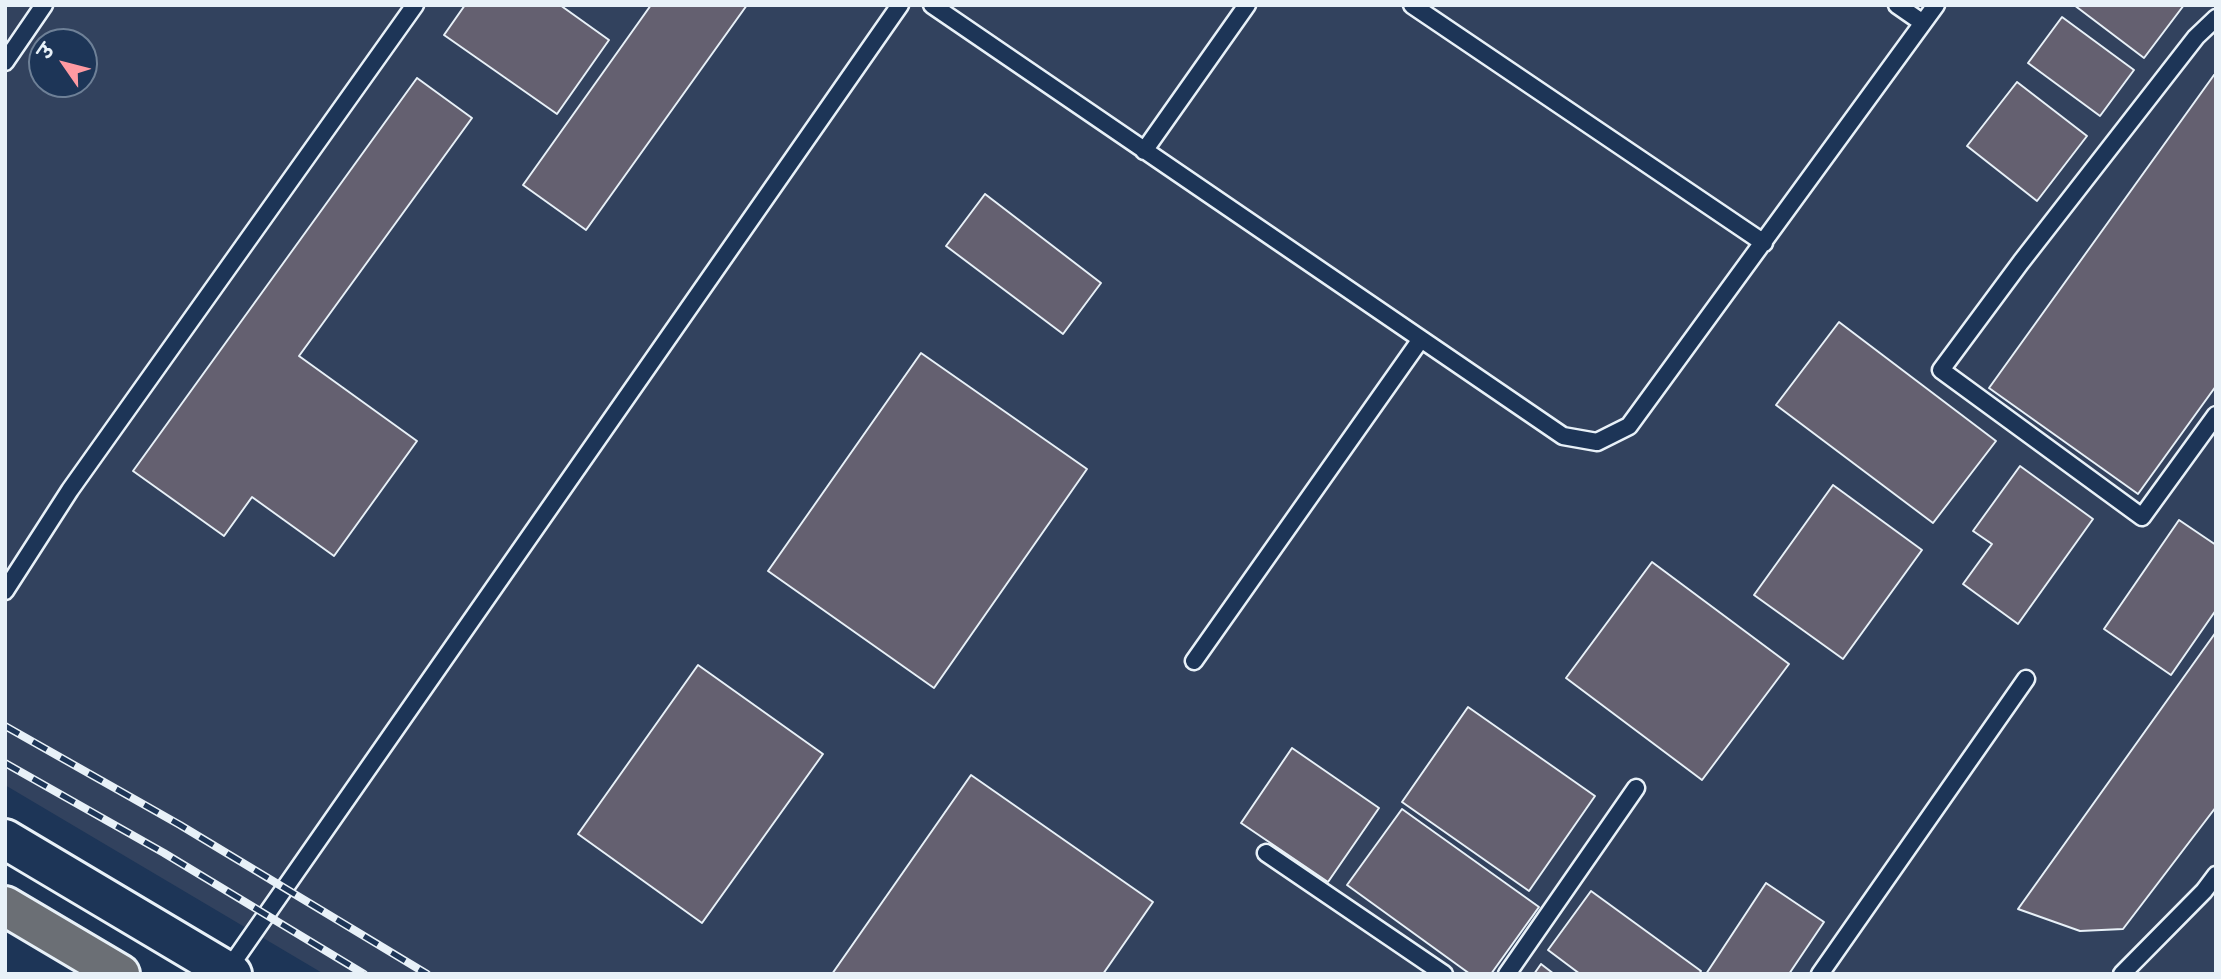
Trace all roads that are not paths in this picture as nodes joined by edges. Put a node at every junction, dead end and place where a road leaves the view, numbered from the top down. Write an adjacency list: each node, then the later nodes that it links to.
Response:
1 (44, 5): 11 (lane)
2 (415, 5): 16 (lane)
3 (900, 5): 24 (lane)
4 (933, 5): 12 (lane)
5 (1247, 5): 12 (lane)
6 (1412, 5): 13 (lane)
7 (1897, 5): 10 (lane)
8 (1936, 5): 10 (lane)
9 (2216, 18): 15 (lane)
10 (1923, 23): 13 (lane)
11 (5, 62)
12 (1144, 151): 14 (lane)
13 (1764, 243): 14 (lane)
14 (1421, 340): 17 (lane)
15 (2216, 415)
16 (5, 591)
17 (1194, 661)
18 (2026, 679): 28 (lane)
19 (1636, 788): 27 (lane)
20 (5, 839): 24 (main road)
21 (1266, 853): 26 (lane)
22 (2216, 875): 29 (lane)
23 (5, 906): 25 (highway)
24 (229, 972)
25 (120, 974)
26 (1444, 974)
27 (1507, 974)
28 (1820, 974)
29 (2122, 974)

